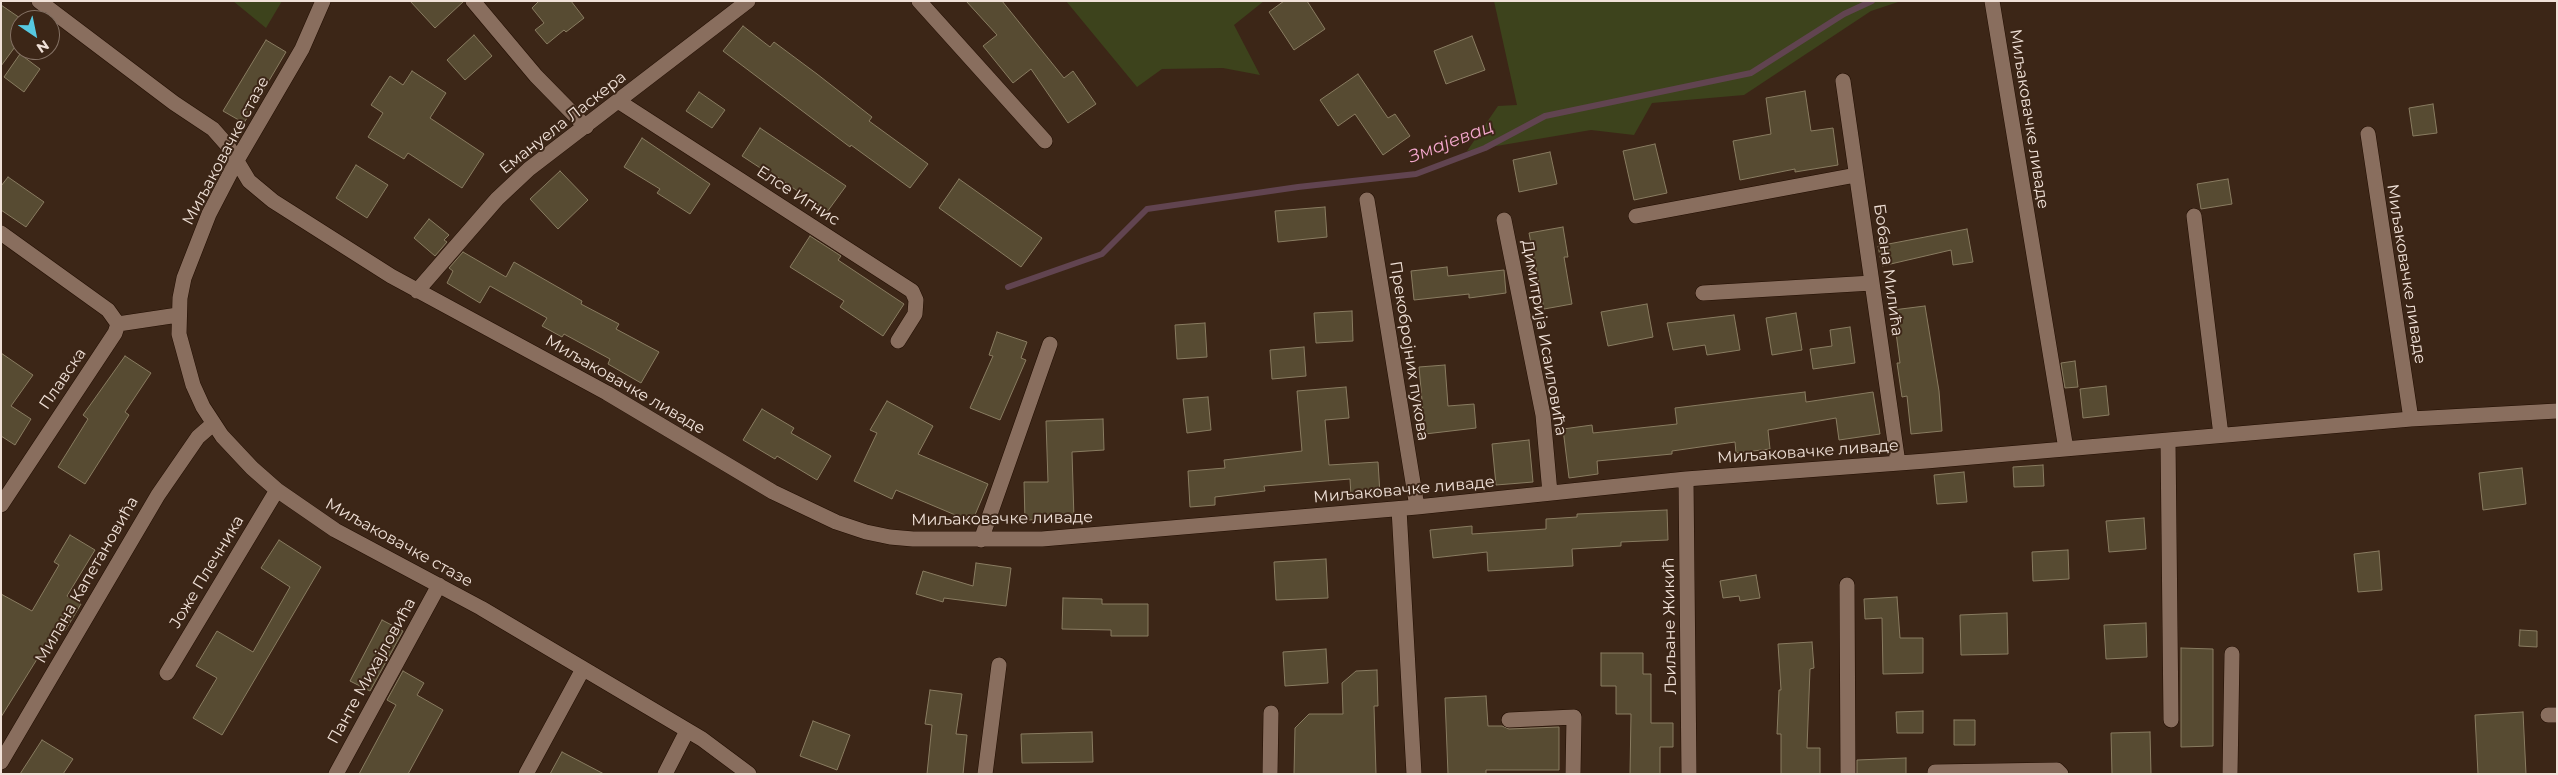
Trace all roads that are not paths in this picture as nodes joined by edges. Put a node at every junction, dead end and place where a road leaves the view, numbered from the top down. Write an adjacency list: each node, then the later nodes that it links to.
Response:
1 (39, 1): 13 (street, Миљаковачке ливаде)
2 (323, 1): 13 (street, Миљаковачке стазе)
3 (473, 1): 10 (street)
4 (748, 1): 7 (street, Емануела Ласкера)
5 (919, 1): 12 (street)
6 (1992, 1): 32 (street, Миљаковачке ливаде)
7 (731, 6): 9 (street, Емануела Ласкера)
8 (1843, 81): 14 (street, Бобана Милића)
9 (618, 101): 10 (street, Емануела Ласкера); 25 (street, Елсе Игнис)
10 (586, 127): 21 (street, Емануела Ласкера)
11 (2368, 134): 28 (street, Миљаковачке ливаде)
12 (1044, 141)
13 (236, 162): 21 (street, Миљаковачке ливаде); 23 (street, Миљаковачке стазе)
14 (1856, 175): 16 (street); 20 (street, Бобана Милића)
15 (1367, 200): 38 (street, Прекобројних пукова)
16 (1636, 216)
17 (2194, 216): 30 (street)
18 (1504, 220): 36 (street, Димитрија Исаиловића)
19 (1, 233): 24 (street)
20 (1872, 283): 22 (street); 33 (street, Бобана Милића)
21 (417, 291): 40 (street, Миљаковачке ливаде)
22 (1703, 293)
23 (178, 315): 24 (street); 29 (street, Миљаковачке стазе)
24 (118, 324): 37 (street, Плавска)
25 (898, 341)
26 (1050, 344): 40 (street)
27 (2557, 411): 28 (street, Миљаковачке ливаде)
28 (2411, 419): 30 (street, Миљаковачке ливаде)
29 (213, 424): 35 (street, Миљаковачке стазе); 51 (street, Милана Капетановића)
30 (2221, 435): 31 (street, Миљаковачке ливаде)
31 (2168, 440): 32 (street, Миљаковачке ливаде); 49 (street)
32 (2066, 449): 33 (street, Миљаковачке ливаде)
33 (1898, 463): 34 (street, Миљаковачке ливаде)
34 (1686, 479): 36 (street, Миљаковачке ливаде); 61 (street, Љиљане Жикић)
35 (277, 490): 41 (street, Миљаковачке стазе); 46 (street, Јоже Плечника)
36 (1550, 494): 38 (street, Миљаковачке ливаде)
37 (1, 505)
38 (1417, 507): 39 (street, Миљаковачке ливаде)
39 (1399, 508): 40 (street, Миљаковачке ливаде); 59 (street)
40 (981, 540)
41 (438, 585): 45 (street, Миљаковачке стазе); 54 (street, Панте Михајловића)
42 (1847, 585): 62 (street)
43 (2232, 654): 64 (street)
44 (999, 666): 57 (street)
45 (583, 669): 50 (street, Миљаковачке стазе); 55 (street)
46 (167, 672)
47 (1271, 713): 58 (street)
48 (1509, 720): 60 (street)
49 (2171, 720)
50 (687, 731): 52 (street, Миљаковачке стазе); 56 (street)
51 (1, 762)
52 (740, 771)
53 (1935, 772): 63 (street)
54 (336, 774)
55 (526, 774)
56 (665, 774)
57 (985, 774)
58 (1270, 774)
59 (1414, 774)
60 (1573, 774)
61 (1689, 774)
62 (1848, 774)
63 (2061, 774)
64 (2230, 774)

